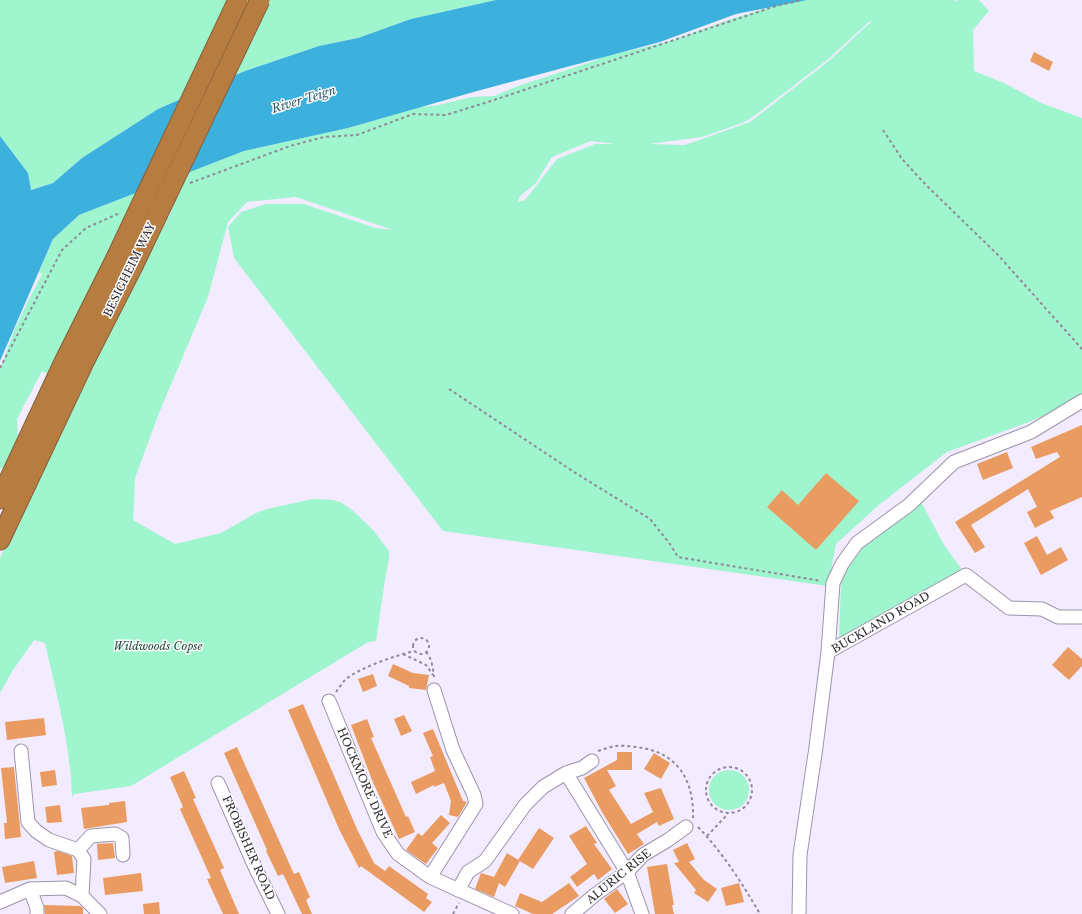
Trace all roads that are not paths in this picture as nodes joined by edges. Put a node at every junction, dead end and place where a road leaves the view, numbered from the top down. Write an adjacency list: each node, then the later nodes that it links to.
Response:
1 (238, 0): 4 (highway, BESIGHEIM WAY, bridge)
2 (260, 0): 5 (highway, BESIGHEIM WAY, bridge)
3 (1082, 401): 7 (street)
4 (0, 499)
5 (0, 540)
6 (1082, 617): 7 (street, BUCKLAND ROAD)
7 (828, 652): 29 (street, BUCKLAND ROAD)
8 (434, 690): 18 (street)
9 (329, 701): 18 (street, HOCKMORE DRIVE)
10 (21, 751): 15 (street)
11 (587, 764): 12 (street)
12 (566, 773): 17 (street); 20 (street)
13 (218, 783): 25 (street, FROBISHER ROAD)
14 (692, 825): 17 (street, ALURIC RISE)
15 (78, 850): 16 (street); 21 (street)
16 (123, 855)
17 (627, 872): 27 (street, ALURIC RISE); 28 (street)
18 (430, 877): 20 (street, HOCKMORE DRIVE)
19 (30, 889): 21 (street); 22 (street); 23 (street)
20 (458, 890): 26 (street, HOCKMORE DRIVE)
21 (82, 896): 24 (street)
22 (0, 902)
23 (36, 914)
24 (100, 914)
25 (278, 914)
26 (512, 914)
27 (572, 914)
28 (642, 914)
29 (799, 914)

